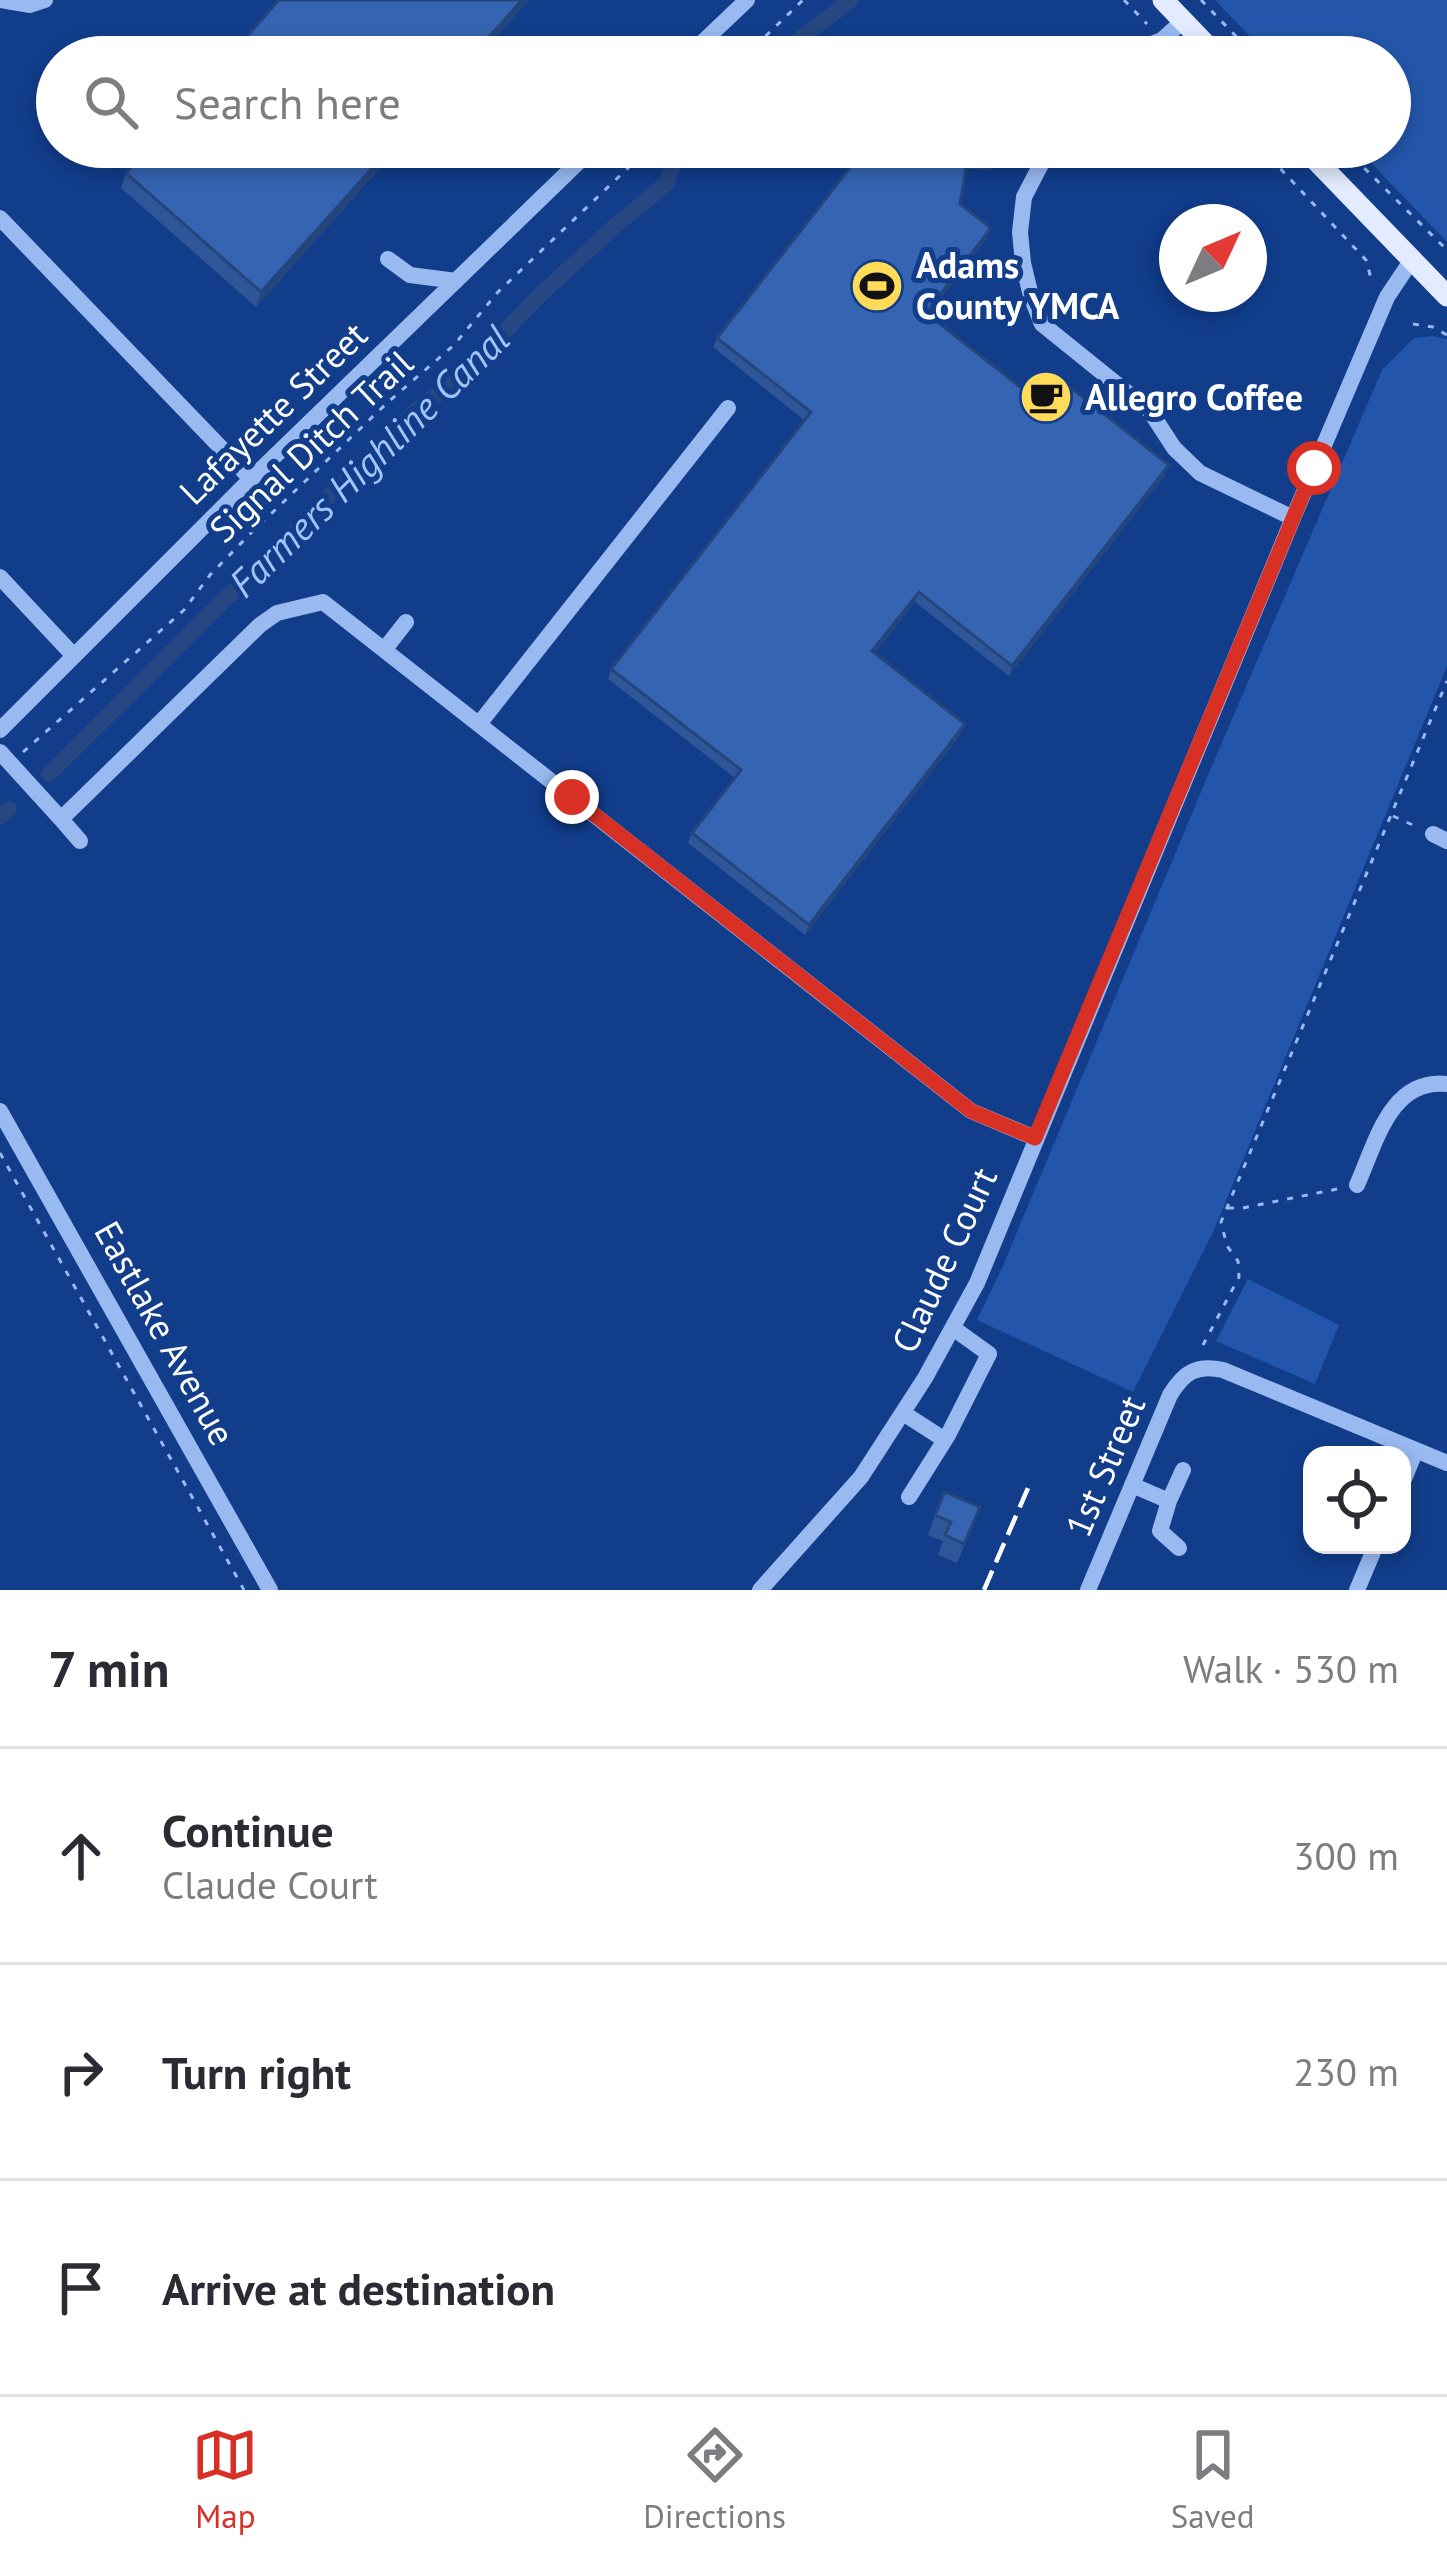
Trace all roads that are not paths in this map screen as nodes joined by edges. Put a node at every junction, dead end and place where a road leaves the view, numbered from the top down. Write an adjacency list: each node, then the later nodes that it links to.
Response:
1 (0, 0): 2 (street)
2 (45, 0)
3 (747, 0): 6 (street)
4 (1163, 0): 5 (main road)
5 (1183, 20): 7 (street); 8 (main road)
6 (709, 36)
7 (1170, 36)
8 (1198, 36)
9 (572, 168): 16 (street, Lafayette Street)
10 (1039, 168): 21 (street)
11 (1323, 168): 14 (main road)
12 (0, 218): 20 (street)
13 (388, 259): 15 (street)
14 (1411, 261): 17 (main road); 21 (street, Claude Court)
15 (410, 275): 16 (street); 18 (street)
16 (456, 281): 18 (street, Lafayette Street)
17 (1447, 296)
18 (421, 316): 20 (street, Lafayette Street)
19 (728, 408): 26 (street)
20 (251, 479): 25 (street, Lafayette Street)
21 (1293, 518): 33 (street, Claude Court)
22 (0, 577): 25 (street)
23 (406, 622): 24 (street)
24 (384, 650): 26 (street); 29 (street)
25 (74, 656): 27 (street, Lafayette Street)
26 (479, 724): 33 (street)
27 (0, 730)
28 (5, 758): 29 (street)
29 (62, 819): 30 (street)
30 (80, 841)
31 (1447, 1084): 34 (street)
32 (0, 1111): 47 (street, Eastlake Avenue)
33 (1035, 1138): 35 (street, Claude Court)
34 (1358, 1185)
35 (952, 1328): 36 (street, Claude Court); 37 (street)
36 (902, 1413): 37 (street); 48 (street, Claude Court)
37 (945, 1440): 43 (street)
38 (1416, 1450): 39 (street); 40 (street); 42 (street, 1st Street)
39 (1411, 1462)
40 (1447, 1462)
41 (1183, 1469): 44 (street)
42 (1132, 1485): 44 (street); 49 (street, 1st Street)
43 (909, 1497)
44 (1169, 1501): 45 (street)
45 (1179, 1548)
46 (1372, 1554): 50 (street)
47 (271, 1590)
48 (760, 1590)
49 (1088, 1590)
50 (1357, 1590)

